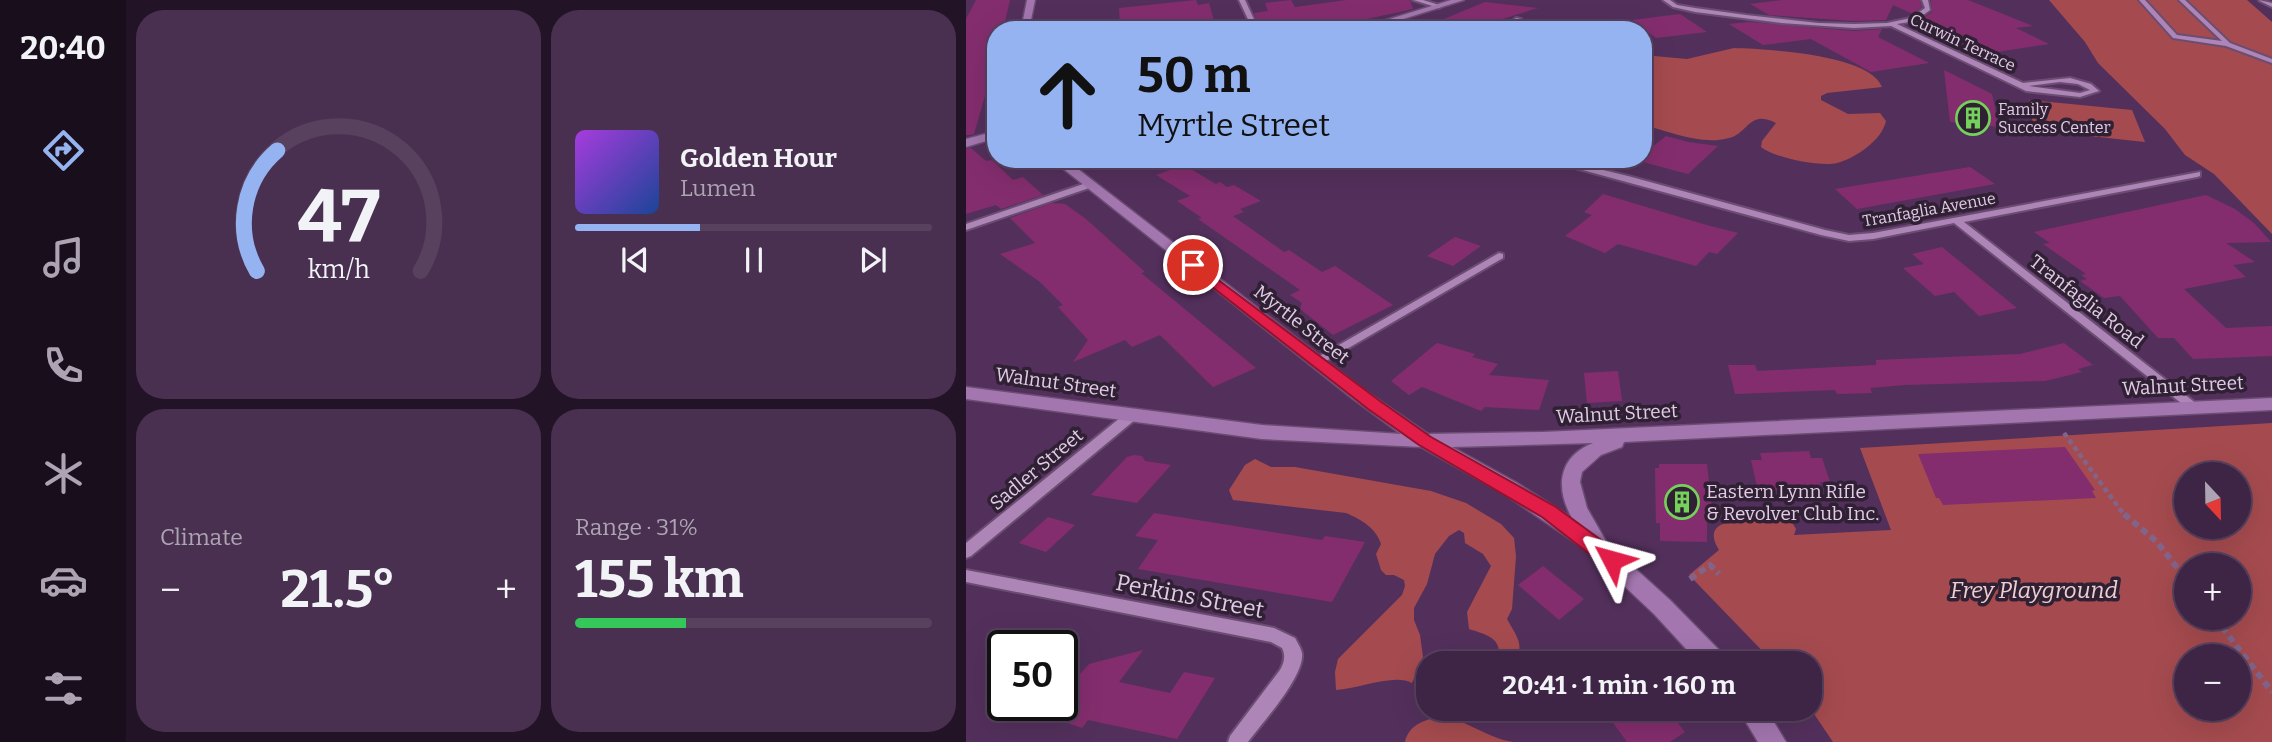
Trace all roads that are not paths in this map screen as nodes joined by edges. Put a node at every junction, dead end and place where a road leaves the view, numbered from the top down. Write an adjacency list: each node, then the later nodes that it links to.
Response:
1 (1031, 0): 11 (main road)
2 (1242, 0): 12 (street)
3 (1416, 0): 9 (street)
4 (1460, 0): 9 (main road)
5 (1666, 0): 15 (street)
6 (1925, 0): 15 (street)
7 (2142, 0): 16 (street)
8 (2182, 0): 16 (street)
9 (1439, 6): 13 (main road)
10 (1518, 19): 14 (street)
11 (1027, 21)
12 (1252, 21)
13 (1388, 21)
14 (1515, 21)
15 (1894, 24): 18 (street, Curwin Terrace)
16 (2227, 44): 17 (street)
17 (2272, 61)
18 (2021, 85): 18 (street, Curwin Terrace)
19 (987, 137): 20 (main road)
20 (966, 143)
21 (1068, 168): 24 (main road, Myrtle Street)
22 (1580, 168): 25 (street, Tranfaglia Avenue)
23 (2197, 174): 25 (street, Tranfaglia Avenue)
24 (1089, 185): 26 (street); 28 (main road, Myrtle Street)
25 (1957, 221): 31 (street, Tranfaglia Road)
26 (966, 227)
27 (1499, 257): 28 (street)
28 (1317, 361): 34 (main road, Myrtle Street)
29 (966, 393): 32 (main road, Walnut Street)
30 (2272, 404): 31 (main road, Walnut Street)
31 (2196, 408): 33 (main road, Walnut Street)
32 (1131, 416): 34 (main road, Walnut Street); 35 (street, Sadler Street)
33 (1646, 435): 34 (main road, Walnut Street); 36 (main road)
34 (1425, 441): 36 (main road, Myrtle Street)
35 (966, 552)
36 (1612, 560): 38 (main road)
37 (966, 576): 40 (street, Perkins Street)
38 (1704, 651)
39 (1759, 721): 41 (main road)
40 (1237, 742)
41 (1773, 742)

